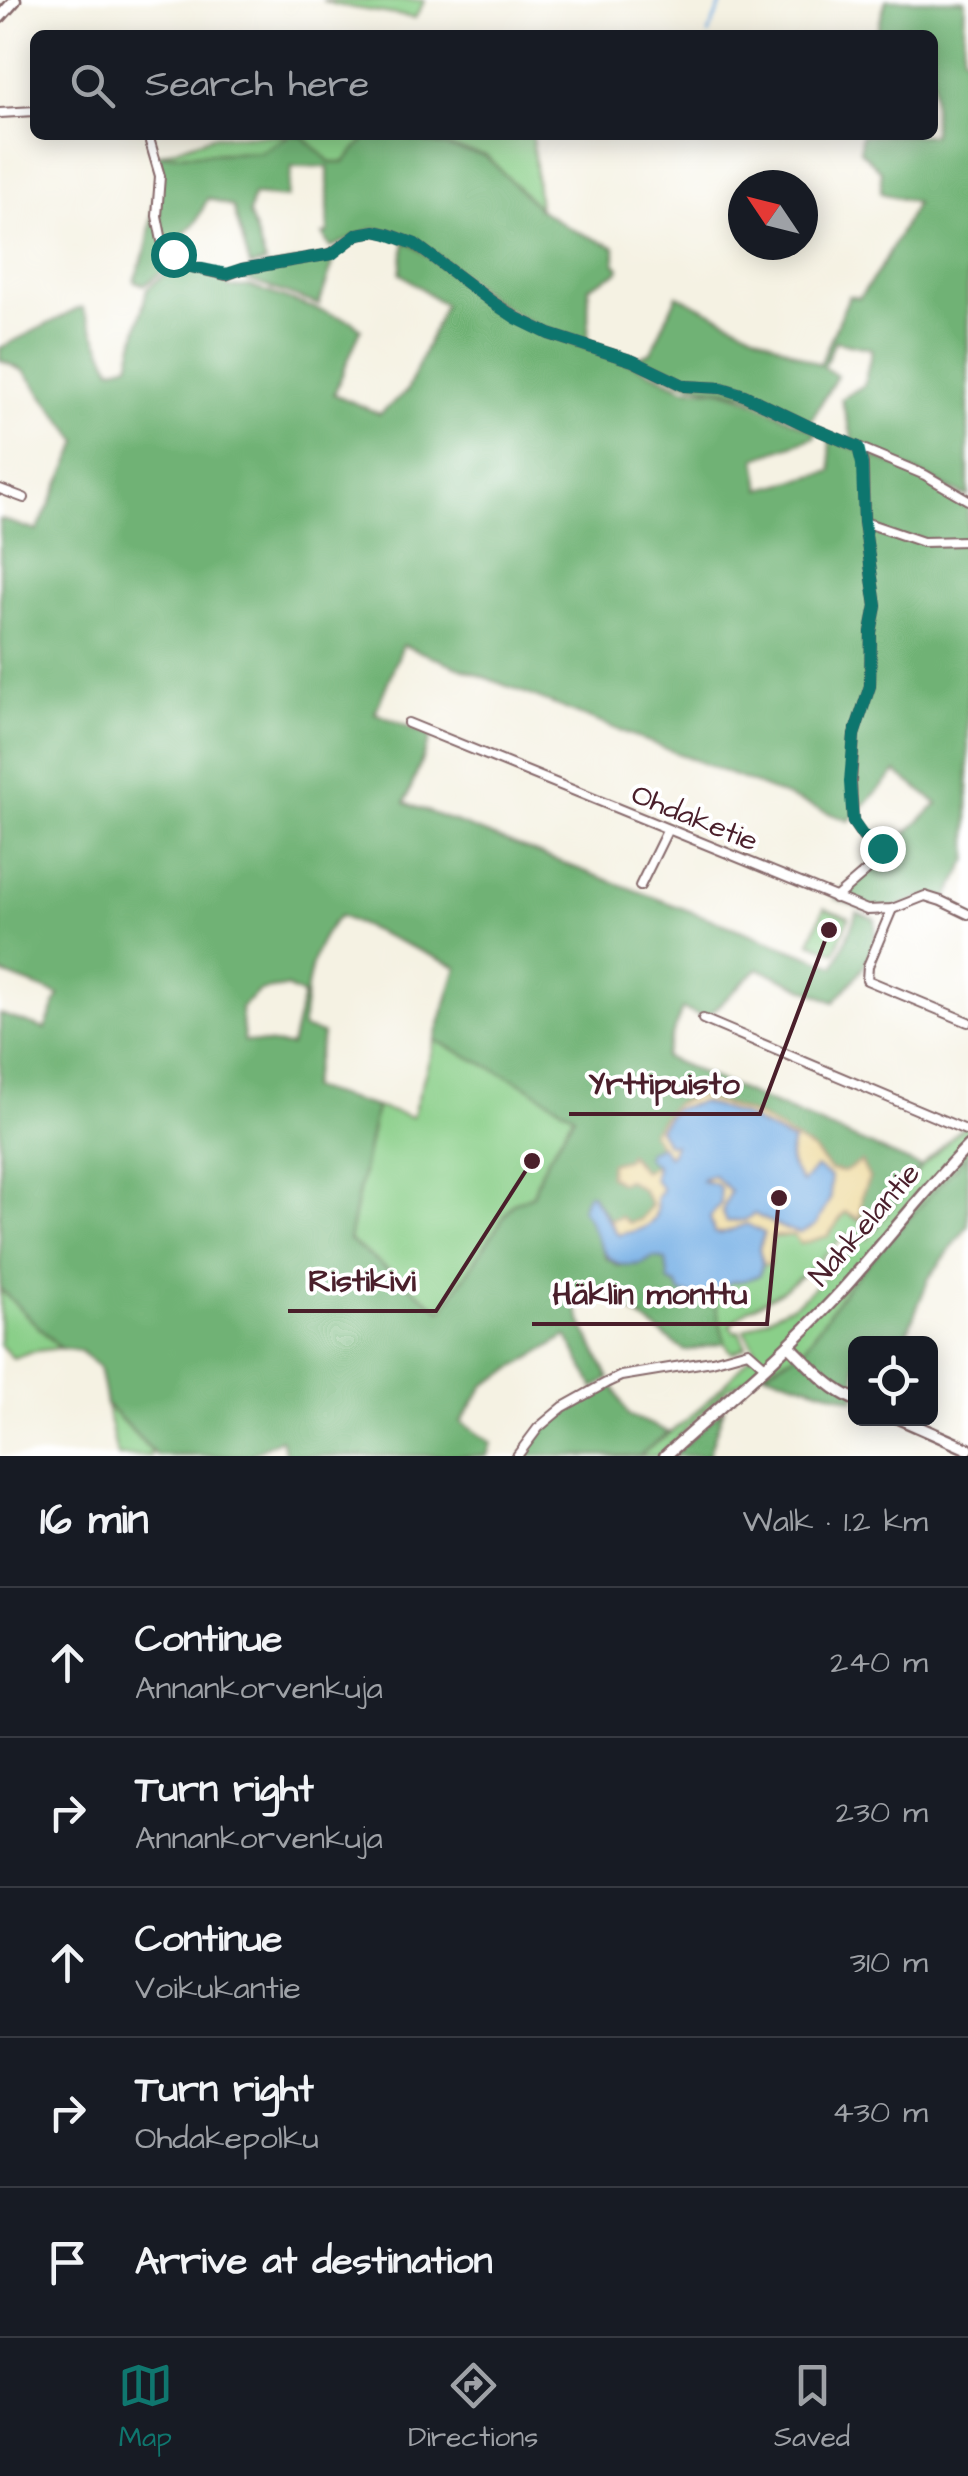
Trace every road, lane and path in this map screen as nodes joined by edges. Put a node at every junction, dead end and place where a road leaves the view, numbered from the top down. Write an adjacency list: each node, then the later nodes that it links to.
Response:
1 (14, 0): 2 (main road)
2 (0, 17)
3 (30, 110): 4 (street)
4 (0, 113)
5 (149, 140): 6 (street)
6 (858, 447): 9 (street); 10 (street)
7 (0, 488): 8 (street)
8 (24, 498)
9 (968, 500)
10 (864, 522): 11 (street); 15 (street)
11 (968, 541)
12 (408, 723): 13 (street, Ohdaketie)
13 (667, 830): 14 (street); 15 (street, Ohdaketie)
14 (640, 886)
15 (835, 898): 16 (street, Ohdaketie)
16 (892, 908): 17 (street, Ohdaketie); 19 (street)
17 (968, 914)
18 (703, 1020): 20 (street)
19 (968, 1022)
20 (968, 1131)
21 (968, 1146): 22 (main road, Nahkelantie)
22 (789, 1345): 23 (main road, Nahkelantie); 24 (main road)
23 (766, 1366): 27 (street); 28 (main road, Nahkelantie)
24 (848, 1397)
25 (916, 1426): 26 (main road)
26 (968, 1449)
27 (517, 1456)
28 (665, 1456)

